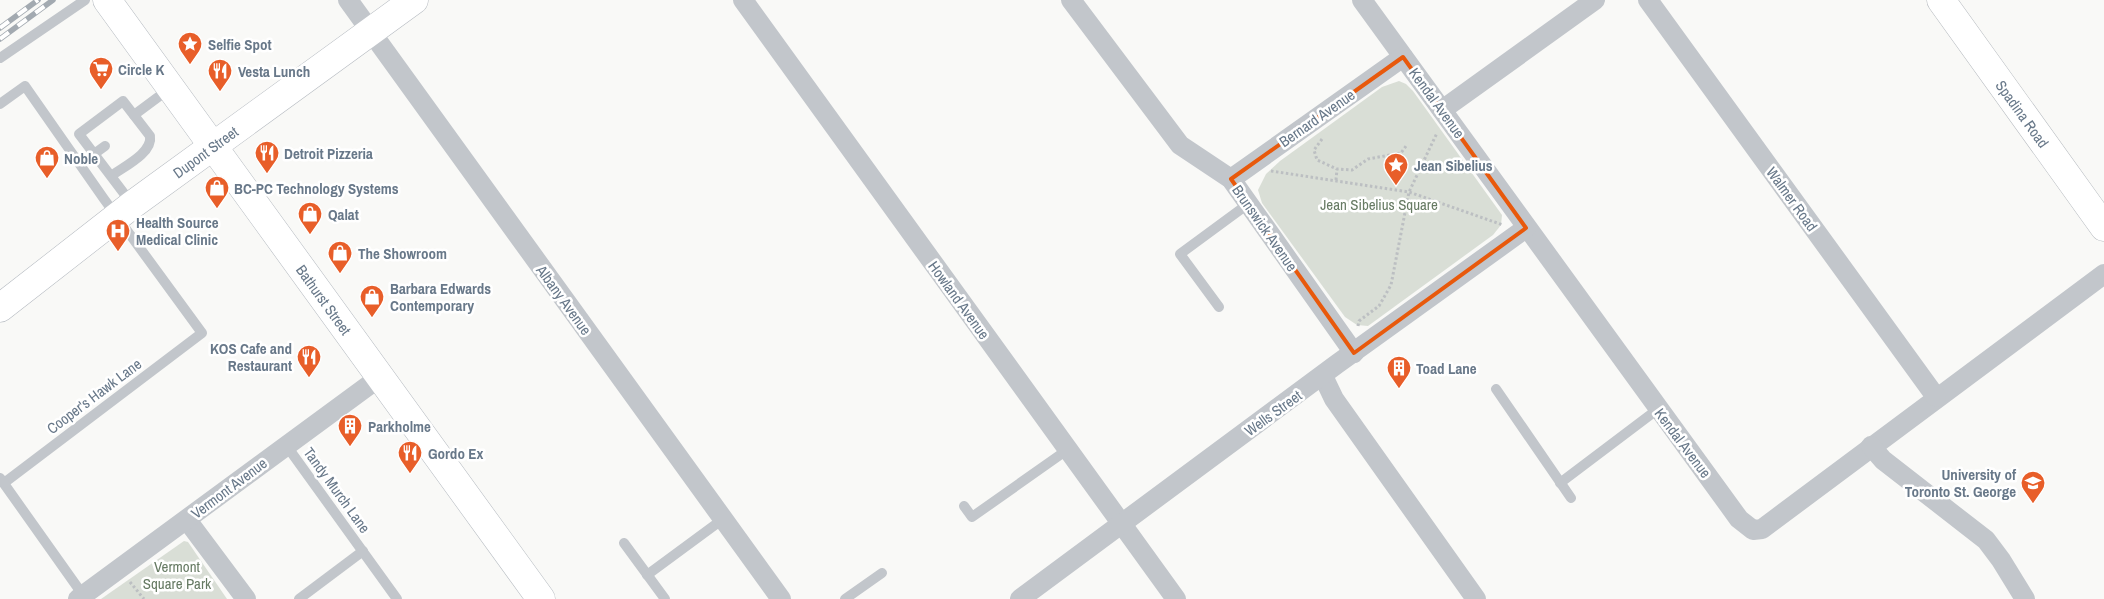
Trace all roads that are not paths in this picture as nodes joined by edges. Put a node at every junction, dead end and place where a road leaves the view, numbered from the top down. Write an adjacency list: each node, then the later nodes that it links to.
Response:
1 (107, 0): 14 (main road, Bathurst Street)
2 (348, 0): 11 (street, Albany Avenue)
3 (414, 0): 11 (main road, Dupont Street)
4 (742, 0): 38 (street, Howland Avenue)
5 (1071, 0): 22 (street, Brunswick Avenue)
6 (1362, 0): 12 (street, Kendal Avenue)
7 (1595, 0): 16 (street)
8 (1648, 0): 34 (street, Walmer Road)
9 (1941, 0): 25 (main road, Spadina Road)
10 (82, 2): 13 (lane)
11 (372, 32): 19 (main road, Dupont Street); 43 (street, Albany Avenue)
12 (1403, 57): 16 (street, Kendal Avenue); 22 (street, Bernard Avenue)
13 (0, 58)
14 (170, 88): 17 (lane); 19 (main road, Bathurst Street)
15 (0, 104): 24 (lane)
16 (1442, 118): 26 (street, Kendal Avenue)
17 (134, 121): 20 (lane); 21 (lane)
18 (105, 146): 20 (lane)
19 (212, 146): 24 (main road, Dupont Street); 32 (main road, Bathurst Street)
20 (94, 154): 21 (lane)
21 (111, 176): 24 (lane)
22 (1231, 179): 23 (street, Brunswick Avenue)
23 (1248, 204): 29 (lane); 30 (street, Brunswick Avenue)
24 (124, 211): 28 (main road, Dupont Street); 39 (lane, Cooper's Hawk Lane)
25 (2104, 227)
26 (1526, 228): 30 (street, Wells Street); 35 (street, Kendal Avenue)
27 (2104, 274): 34 (street, Kendal Avenue)
28 (0, 308)
29 (1219, 308)
30 (1354, 352): 31 (street, Wells Street)
31 (1323, 376): 45 (street, Wells Street); 60 (street)
32 (380, 377): 36 (street, Vermont Avenue); 54 (main road, Bathurst Street)
33 (1496, 389): 40 (lane)
34 (1936, 397): 37 (street, Kendal Avenue)
35 (1658, 409): 37 (street, Kendal Avenue); 40 (lane)
36 (286, 445): 44 (street, Vermont Avenue); 47 (lane, Tandy Murch Lane)
37 (1871, 446): 61 (street)
38 (1067, 450): 42 (lane); 45 (street, Howland Avenue)
39 (2, 480): 50 (lane)
40 (1560, 483): 41 (lane)
41 (1570, 498)
42 (964, 506)
43 (723, 519): 49 (lane); 56 (street, Albany Avenue)
44 (187, 520): 50 (street, Vermont Avenue); 51 (street)
45 (1122, 524): 58 (street, Wells Street); 59 (street, Howland Avenue)
46 (624, 543): 49 (lane)
47 (363, 551): 52 (lane, Tandy Murch Lane); 53 (lane, Tandy Murch Lane)
48 (882, 572): 57 (lane)
49 (647, 575): 55 (lane)
50 (80, 597)
51 (246, 599)
52 (299, 599)
53 (397, 599)
54 (541, 599)
55 (665, 599)
56 (781, 599)
57 (845, 599)
58 (1020, 599)
59 (1176, 599)
60 (1476, 599)
61 (2025, 599)

